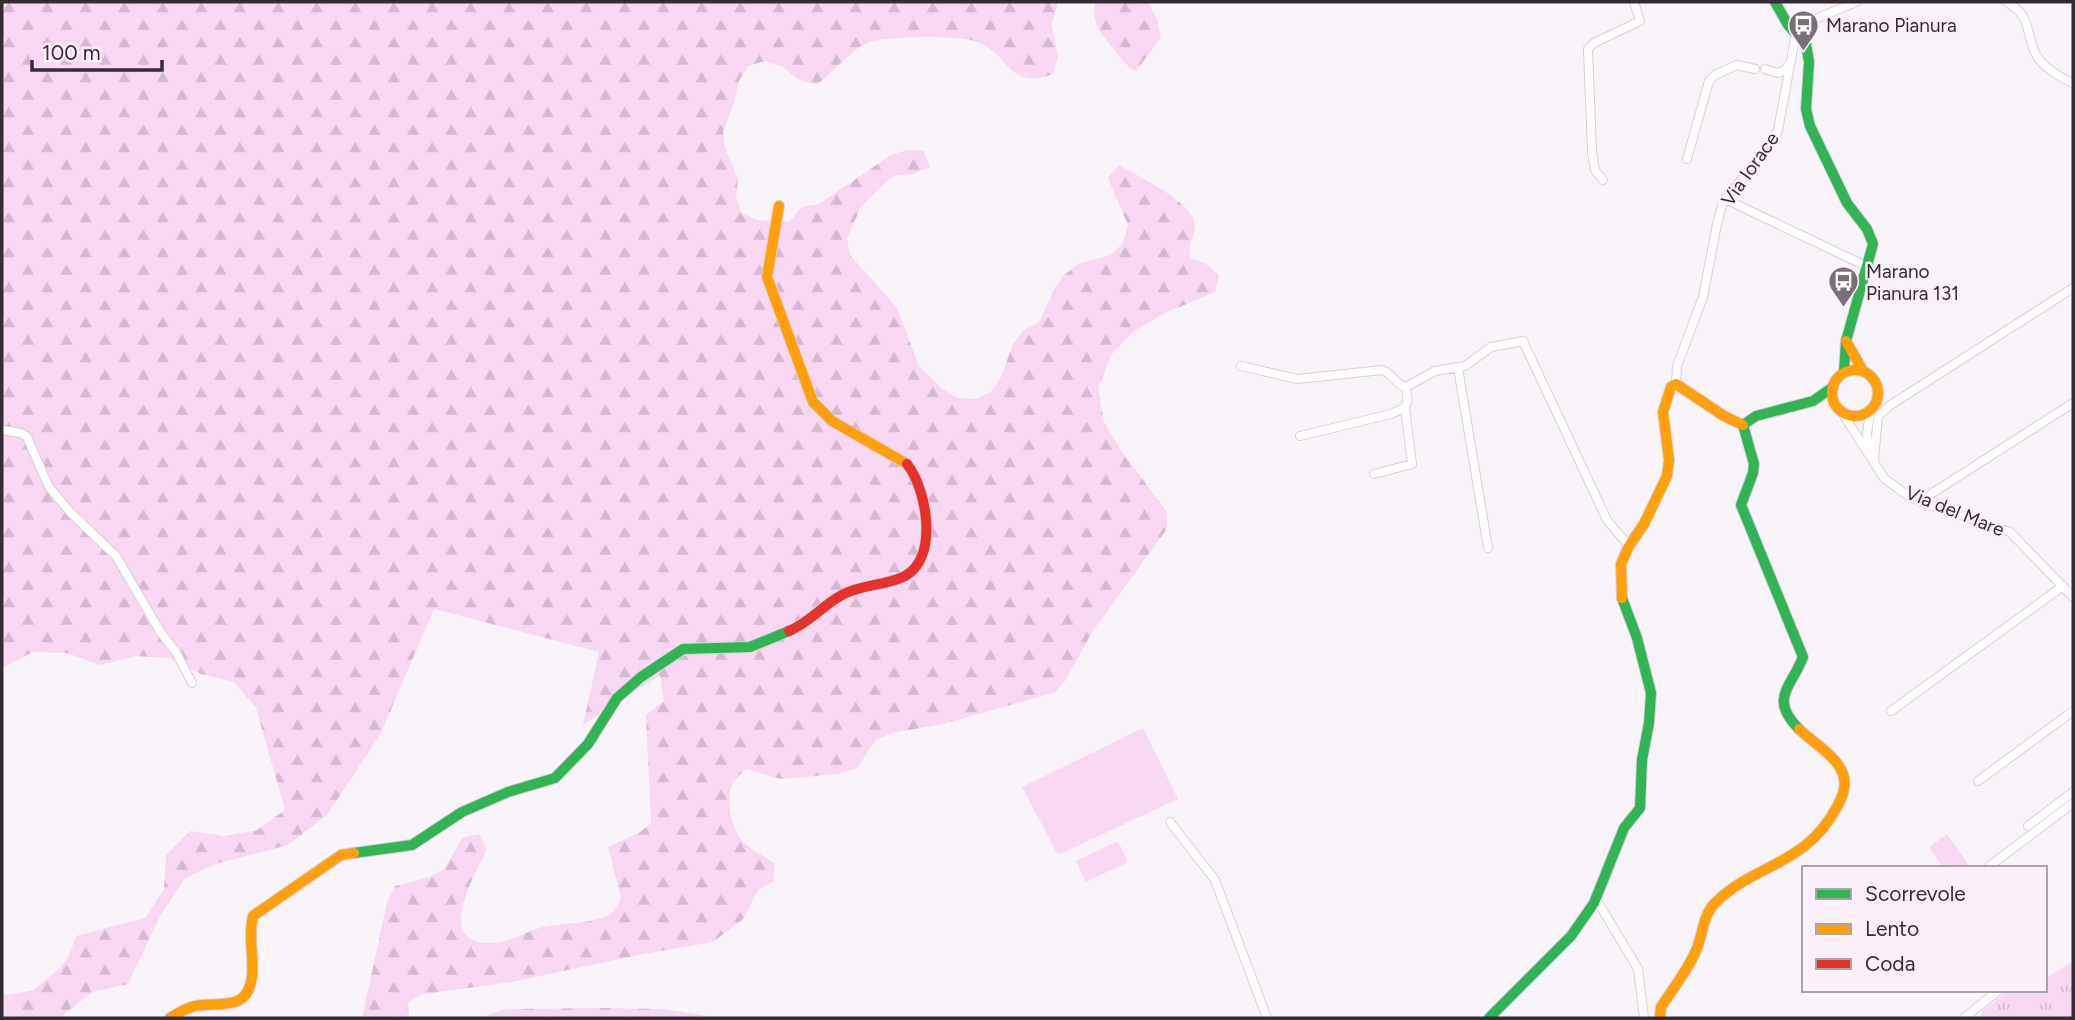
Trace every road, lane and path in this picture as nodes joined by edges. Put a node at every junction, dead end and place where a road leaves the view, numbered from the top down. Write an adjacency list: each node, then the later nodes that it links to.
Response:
1 (1634, 2): 9 (street)
2 (1775, 2): 5 (street)
3 (1856, 2): 5 (street)
4 (2007, 2): 7 (street)
5 (1796, 33): 6 (street, Via Iorace); 12 (street)
6 (1792, 58): 8 (street); 10 (street, Via Iorace)
7 (2073, 82)
8 (1687, 159)
9 (1603, 180)
10 (1725, 199): 12 (street); 19 (street, Via Iorace)
11 (779, 206): 50 (street)
12 (1868, 267): 14 (street)
13 (2073, 288): 30 (street)
14 (1846, 341): 17 (street); 18 (street)
15 (1241, 366): 20 (street)
16 (1458, 368): 20 (street); 33 (street); 34 (street)
17 (1863, 371): 18 (street); 26 (street)
18 (1844, 372): 21 (street)
19 (1676, 384): 27 (street); 33 (street)
20 (1406, 387): 24 (street)
21 (1833, 387): 22 (street); 25 (street)
22 (1813, 401): 25 (street); 27 (street)
23 (2073, 403): 32 (street)
24 (1405, 408): 29 (street); 31 (street)
25 (1839, 409): 26 (street); 30 (street, Via del Mare)
26 (1870, 411): 30 (street)
27 (1743, 425): 54 (street)
28 (2, 430): 37 (street)
29 (1300, 436)
30 (1872, 458): 32 (street, Via del Mare)
31 (1374, 474)
32 (1920, 501): 35 (street, Via del Mare)
33 (1629, 546): 47 (street)
34 (1488, 548)
35 (2063, 586): 36 (street, Via del Mare); 38 (street)
36 (2073, 597)
37 (192, 683)
38 (1891, 711)
39 (2069, 714): 40 (street); 41 (street)
40 (2073, 726)
41 (1978, 780)
42 (2073, 792): 45 (street)
43 (2073, 803): 46 (street)
44 (1170, 822): 51 (street)
45 (2028, 826)
46 (1990, 866)
47 (1596, 900): 52 (street); 53 (street)
48 (1996, 992): 49 (street)
49 (1965, 1017)
50 (170, 1018)
51 (1267, 1018)
52 (1489, 1018)
53 (1644, 1018)
54 (1660, 1018)

